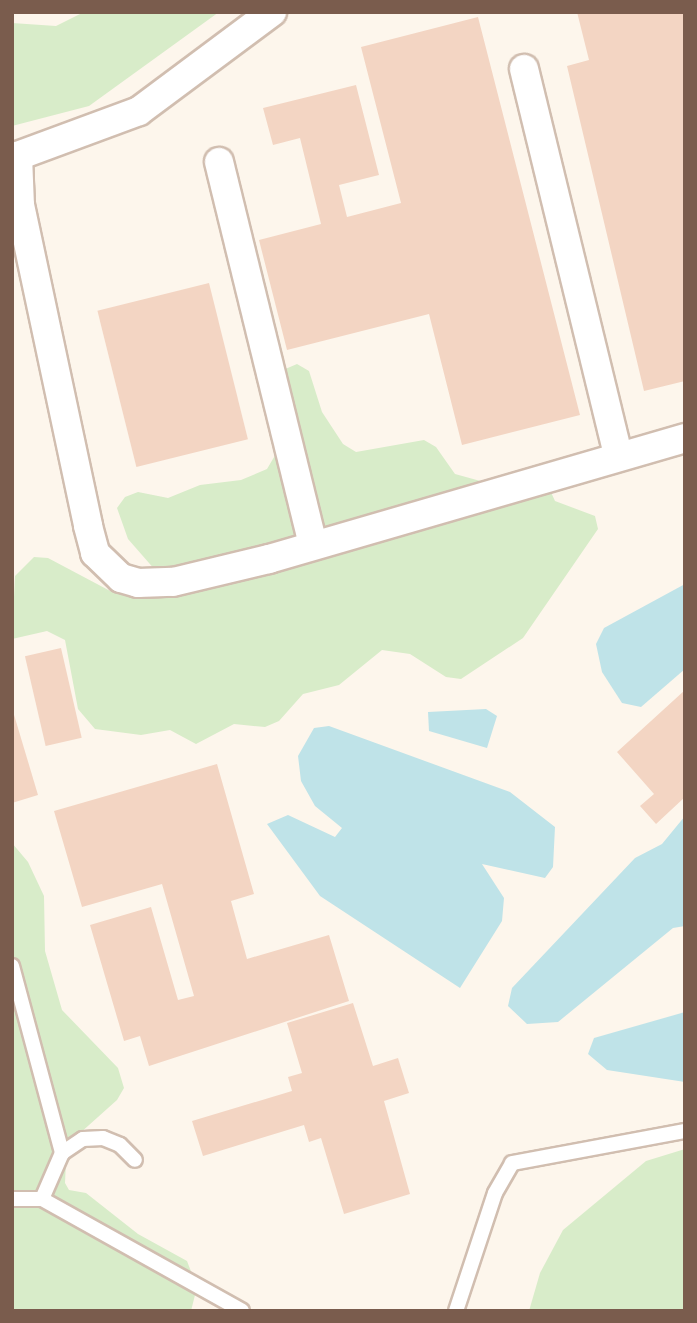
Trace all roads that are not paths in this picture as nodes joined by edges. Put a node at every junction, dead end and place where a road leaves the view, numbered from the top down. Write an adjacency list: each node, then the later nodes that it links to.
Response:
1 (272, 12): 3 (street)
2 (524, 69): 6 (street)
3 (15, 157): 7 (street)
4 (219, 162): 7 (street)
5 (685, 438): 6 (street)
6 (618, 456): 7 (street)
7 (313, 544)
8 (12, 966): 10 (lane)
9 (685, 1131): 15 (lane)
10 (62, 1153): 11 (lane); 13 (lane)
11 (135, 1160)
12 (12, 1199): 13 (lane)
13 (42, 1199): 14 (lane)
14 (242, 1311)
15 (456, 1311)

